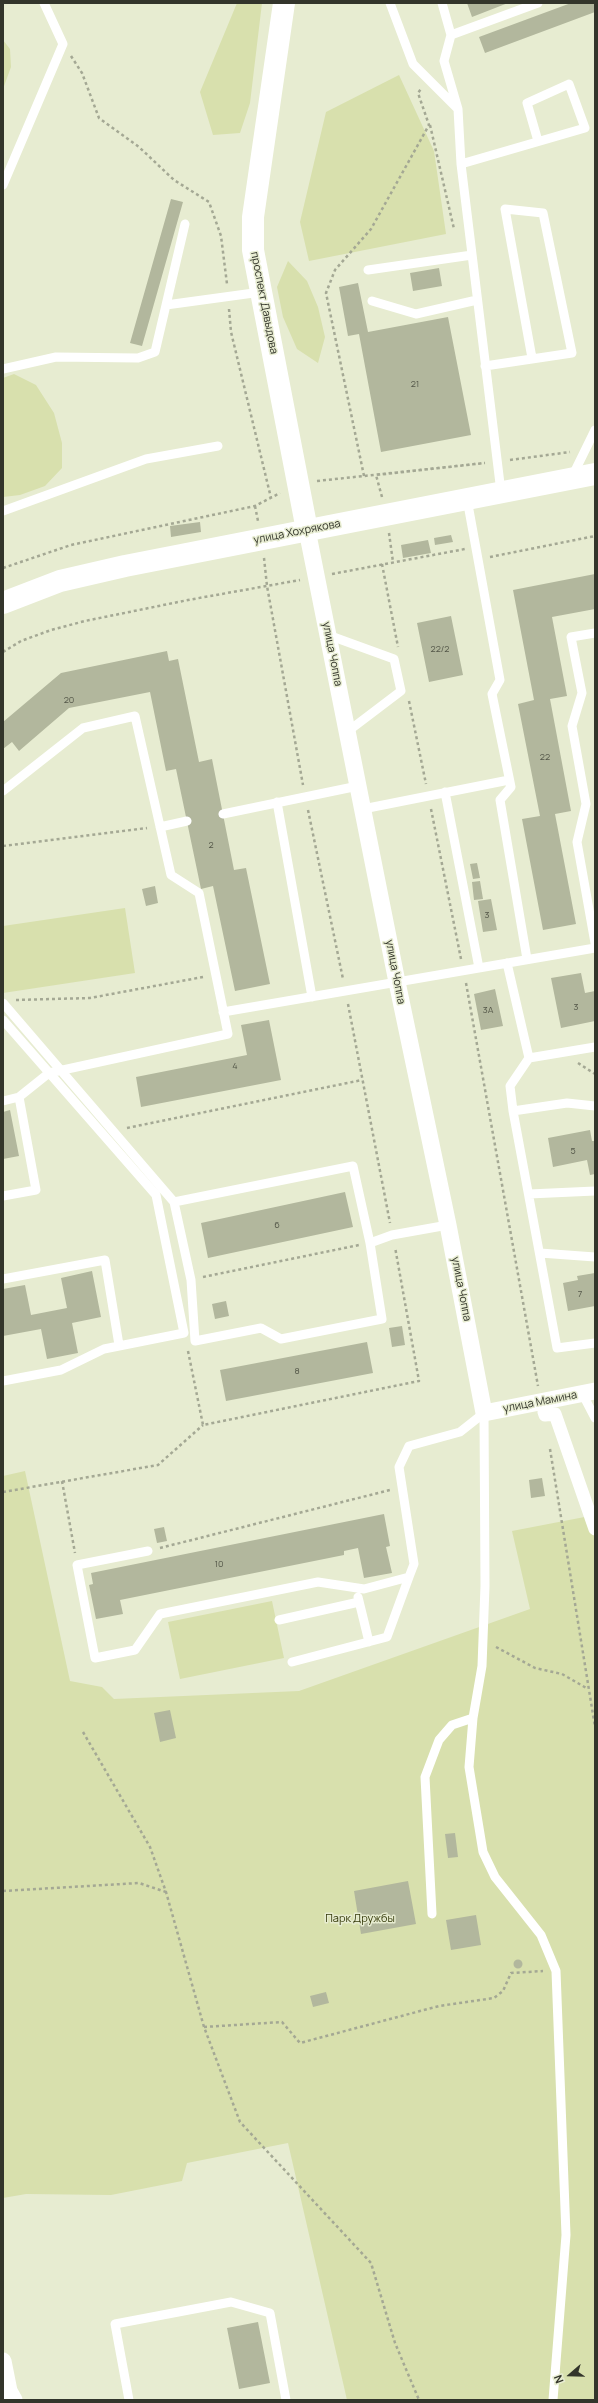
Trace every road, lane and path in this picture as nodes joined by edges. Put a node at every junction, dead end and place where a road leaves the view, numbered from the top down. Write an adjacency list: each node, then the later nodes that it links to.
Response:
1 (44, 3): 12 (lane)
2 (284, 3): 17 (main road, проспект Давыдова)
3 (390, 3): 7 (lane)
4 (442, 3): 6 (lane)
5 (538, 3): 6 (lane)
6 (451, 35): 8 (lane)
7 (429, 80): 8 (lane); 9 (path)
8 (458, 109): 11 (lane)
9 (429, 124): 15 (path); 29 (path)
10 (538, 141): 10 (lane); 11 (lane)
11 (461, 164): 14 (lane)
12 (3, 185)
13 (185, 224): 20 (lane)
14 (472, 255): 15 (lane); 18 (lane)
15 (461, 257): 16 (lane)
16 (368, 270)
17 (262, 292): 20 (lane); 35 (main road, проспект Давыдова)
18 (477, 300): 19 (lane); 22 (lane)
19 (372, 301)
20 (166, 305): 23 (lane)
21 (532, 358): 21 (lane); 22 (lane)
22 (485, 366): 27 (lane)
23 (3, 369)
24 (595, 430): 26 (lane)
25 (218, 446): 34 (lane)
26 (585, 450): 27 (path); 30 (lane)
27 (497, 462): 31 (lane)
28 (595, 474): 30 (main road, улица Хохрякова)
29 (364, 476)
30 (571, 478): 31 (main road, улица Хохрякова)
31 (501, 492): 32 (main road, улица Хохрякова)
32 (467, 498): 35 (main road, улица Хохрякова); 41 (lane)
33 (255, 506): 36 (path)
34 (3, 511)
35 (308, 530): 36 (main road, улица Хохрякова); 39 (street, улица Чоппа)
36 (262, 539): 37 (main road, улица Хохрякова); 45 (path)
37 (4, 598)
38 (595, 633): 52 (lane)
39 (328, 635): 40 (street, улица Чоппа); 40 (lane)
40 (347, 732): 42 (street, улица Чоппа)
41 (509, 780): 44 (lane); 54 (lane)
42 (358, 786): 45 (lane); 47 (street, улица Чоппа)
43 (3, 791): 50 (lane)
44 (445, 792): 47 (lane); 56 (lane)
45 (305, 797): 46 (lane); 59 (path)
46 (277, 802): 48 (lane); 60 (lane)
47 (362, 809): 58 (street, улица Чоппа)
48 (223, 814)
49 (187, 821): 50 (lane)
50 (160, 827): 51 (path); 57 (lane)
51 (3, 846)
52 (595, 943)
53 (595, 948): 54 (lane)
54 (527, 959): 55 (lane)
55 (507, 963): 56 (lane); 65 (lane)
56 (479, 968): 58 (lane)
57 (215, 975): 61 (path); 62 (lane)
58 (397, 982): 59 (lane); 78 (street, улица Чоппа)
59 (346, 991): 60 (lane); 68 (path)
60 (312, 996): 62 (lane)
61 (7, 1002): 66 (lane)
62 (223, 1012): 66 (lane)
63 (3, 1020): 67 (lane)
64 (595, 1047): 65 (lane)
65 (529, 1058): 72 (lane)
66 (60, 1070): 67 (lane); 73 (lane)
67 (49, 1073): 69 (lane); 85 (lane)
68 (362, 1080): 73 (path); 79 (path)
69 (19, 1097): 70 (lane); 76 (lane)
70 (3, 1101)
71 (595, 1106): 72 (lane)
72 (513, 1112): 75 (lane)
73 (112, 1131): 77 (lane)
74 (595, 1191): 75 (lane)
75 (529, 1194): 81 (lane)
76 (3, 1196)
77 (174, 1202): 80 (lane); 84 (lane)
78 (448, 1225): 79 (lane); 91 (street, улица Чоппа)
79 (392, 1235): 80 (lane); 93 (path)
80 (370, 1243): 84 (path); 84 (lane)
81 (540, 1252): 82 (lane); 86 (lane)
82 (595, 1257)
83 (3, 1279): 87 (lane)
84 (191, 1280)
85 (184, 1333): 87 (lane); 93 (path)
86 (595, 1343)
87 (119, 1346): 88 (lane)
88 (3, 1381)
89 (589, 1392): 91 (street, улица Мамина); 92 (lane)
90 (544, 1412): 98 (street)
91 (484, 1413): 96 (lane); 105 (lane)
92 (595, 1418)
93 (203, 1425): 95 (path)
94 (550, 1447): 108 (path)
95 (62, 1482): 97 (path); 100 (path)
96 (402, 1487): 99 (path); 101 (lane)
97 (3, 1492)
98 (595, 1529)
99 (148, 1551): 100 (lane)
100 (77, 1565): 102 (lane)
101 (409, 1577): 102 (lane); 106 (lane)
102 (356, 1588): 103 (lane)
103 (359, 1602): 104 (lane); 106 (lane)
104 (279, 1620)
105 (484, 1640): 108 (path); 109 (lane)
106 (369, 1642): 107 (lane)
107 (292, 1662)
108 (589, 1690): 110 (path)
109 (473, 1718): 114 (lane); 115 (lane)
110 (595, 1727)
111 (83, 1732): 113 (path)
112 (3, 1891): 113 (path)
113 (166, 1892): 116 (path)
114 (432, 1914)
115 (556, 1971): 116 (path); 122 (lane)
116 (204, 2027): 121 (path)
117 (3, 2361): 118 (street)
118 (9, 2394)
119 (129, 2400): 120 (lane)
120 (286, 2400)
121 (419, 2400)
122 (553, 2400)

